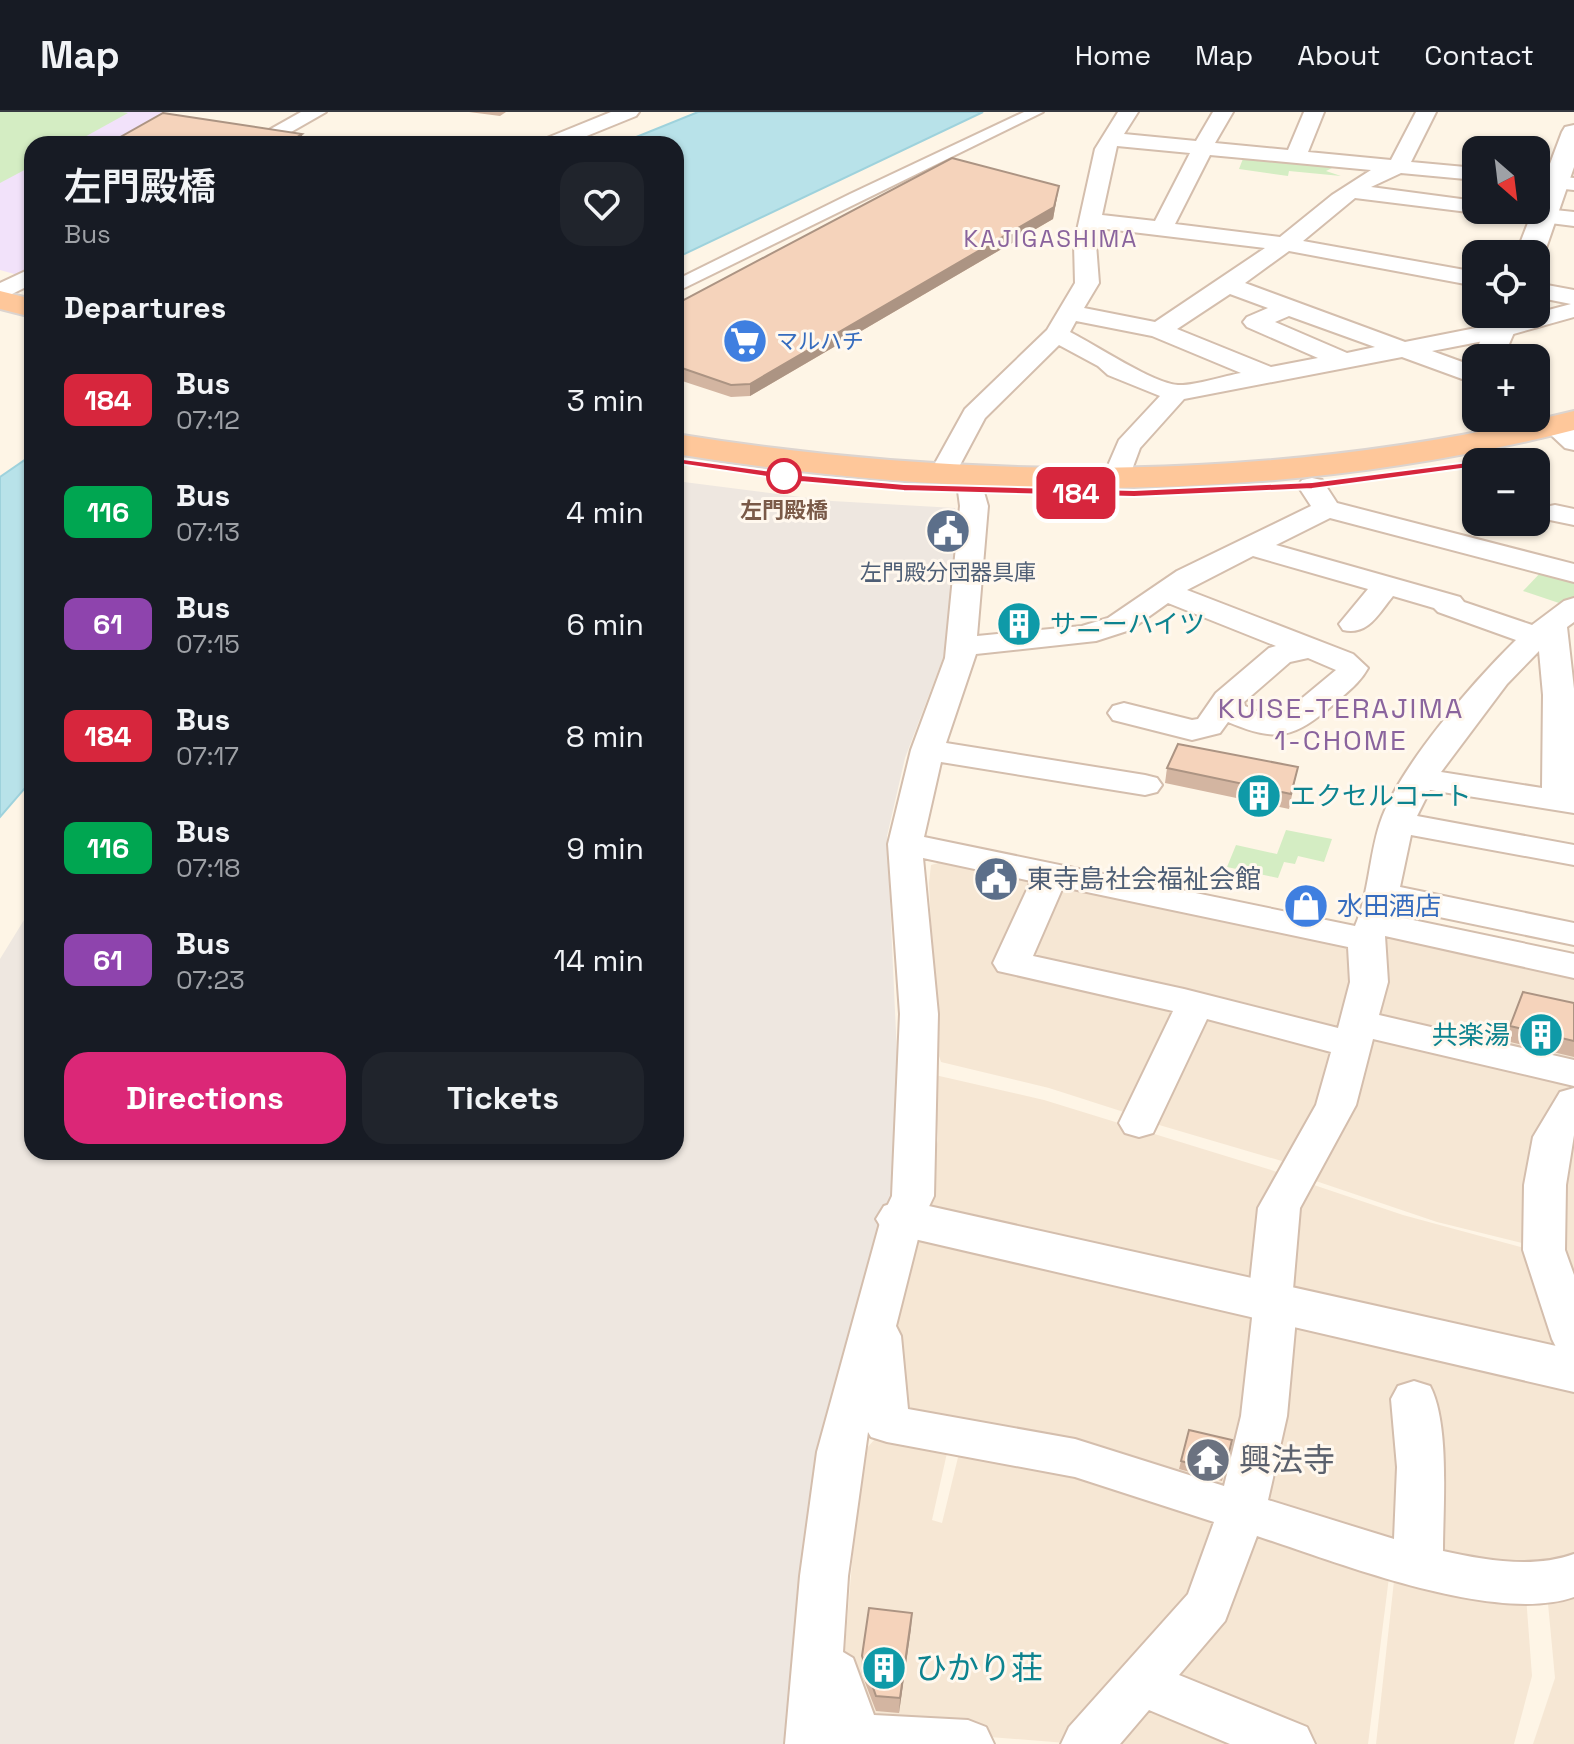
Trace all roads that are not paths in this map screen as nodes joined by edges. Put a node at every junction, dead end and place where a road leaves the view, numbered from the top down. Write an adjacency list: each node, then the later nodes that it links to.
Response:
1 (316, 112): 9 (street)
2 (629, 112): 10 (street)
3 (1036, 112): 25 (street)
4 (1128, 112): 11 (street)
5 (1223, 112): 12 (street)
6 (1314, 112): 13 (street)
7 (1426, 112): 14 (street)
8 (1574, 132): 16 (street)
9 (270, 136)
10 (569, 136)
11 (1110, 139): 12 (street); 21 (street)
12 (1205, 148): 13 (street); 22 (street)
13 (1295, 157): 14 (street)
14 (1398, 167): 15 (street); 17 (street)
15 (1462, 173)
16 (1556, 182)
17 (1352, 191): 18 (street); 23 (street)
18 (1462, 205)
19 (1550, 217): 20 (street)
20 (1574, 219)
21 (1089, 220): 22 (street); 31 (street)
22 (1161, 229): 23 (street)
23 (1285, 244): 24 (street); 26 (street)
24 (1462, 276)
25 (684, 283)
26 (1228, 285): 29 (street); 32 (street)
27 (1550, 293): 28 (street)
28 (1574, 297)
29 (1287, 308): 35 (street); 36 (street)
30 (1574, 310): 34 (street)
31 (1069, 312): 32 (street); 33 (street)
32 (1159, 330): 38 (street)
33 (1056, 334): 39 (street); 46 (street)
34 (1498, 334): 35 (street)
35 (1398, 350): 36 (street); 37 (street)
36 (1345, 361): 38 (street)
37 (1462, 371)
38 (1270, 376): 39 (street)
39 (1176, 393): 45 (street)
40 (1564, 432): 42 (highway); 45 (highway)
41 (684, 445): 46 (highway)
42 (1522, 448)
43 (684, 462): 46 (highway)
44 (1462, 467): 47 (highway)
45 (1117, 477): 46 (highway)
46 (957, 482): 47 (highway); 54 (street)
47 (1320, 497): 48 (street); 49 (street)
48 (1249, 546): 50 (street); 51 (street)
49 (1574, 573)
50 (1387, 585): 52 (street); 53 (street)
51 (1166, 592): 54 (street); 55 (street)
52 (1554, 623): 56 (street); 60 (street)
53 (1354, 624)
54 (961, 647): 59 (street)
55 (1310, 649): 57 (street); 57 (street)
56 (1566, 696): 62 (street)
57 (1227, 700): 58 (street)
58 (1124, 713)
59 (927, 750): 61 (street); 64 (street)
60 (1419, 778): 62 (street); 63 (street)
61 (1145, 785)
62 (1567, 802)
63 (1397, 822): 65 (street); 67 (street)
64 (905, 844): 66 (street); 75 (street)
65 (1574, 855)
66 (1052, 874): 67 (street); 70 (street)
67 (1374, 919): 68 (street); 69 (street); 71 (street)
68 (1574, 934)
69 (1574, 966)
70 (1194, 1006): 71 (street); 74 (street)
71 (1356, 1034): 72 (street); 76 (street)
72 (1574, 1073)
73 (1574, 1102): 78 (street)
74 (1139, 1123)
75 (902, 1219): 76 (street); 77 (street)
76 (1270, 1301): 79 (street); 83 (street)
77 (874, 1324): 81 (street); 82 (street)
78 (1572, 1325)
79 (1574, 1371)
80 (1414, 1399): 84 (street)
81 (891, 1425): 82 (street); 83 (street)
82 (840, 1452): 86 (street)
83 (1242, 1510): 84 (street); 87 (street)
84 (1418, 1566): 85 (street)
85 (1574, 1575)
86 (817, 1662): 88 (street); 89 (street)
87 (1140, 1683): 90 (street); 91 (street)
88 (811, 1744)
89 (968, 1744)
90 (1087, 1744)
91 (1289, 1744)

